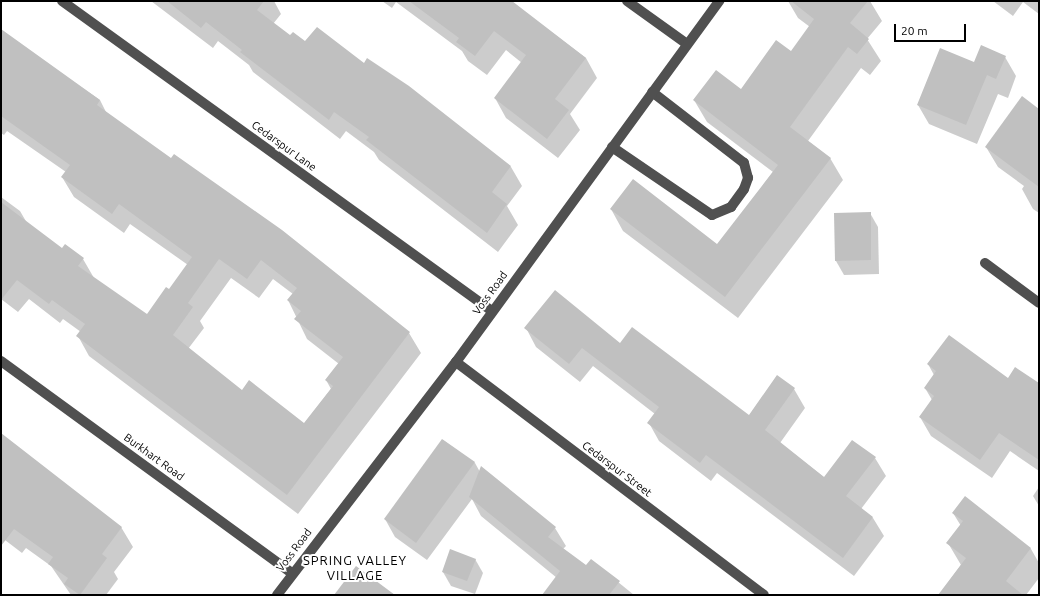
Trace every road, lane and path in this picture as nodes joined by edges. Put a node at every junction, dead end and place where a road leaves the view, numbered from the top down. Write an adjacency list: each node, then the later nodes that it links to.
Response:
1 (62, 1): 9 (street, Cedarspur Lane)
2 (627, 1): 4 (street)
3 (719, 1): 4 (street, Voss Road)
4 (687, 44): 5 (street, Voss Road)
5 (652, 92): 6 (street, Voss Road); 6 (street)
6 (612, 147): 9 (street, Voss Road)
7 (986, 263): 8 (street)
8 (1039, 303)
9 (492, 311): 11 (street, Voss Road)
10 (1, 361): 12 (street, Burkhart Road)
11 (456, 362): 12 (street, Voss Road); 14 (street, Cedarspur Street)
12 (292, 573): 13 (street, Voss Road)
13 (277, 595)
14 (764, 595)

